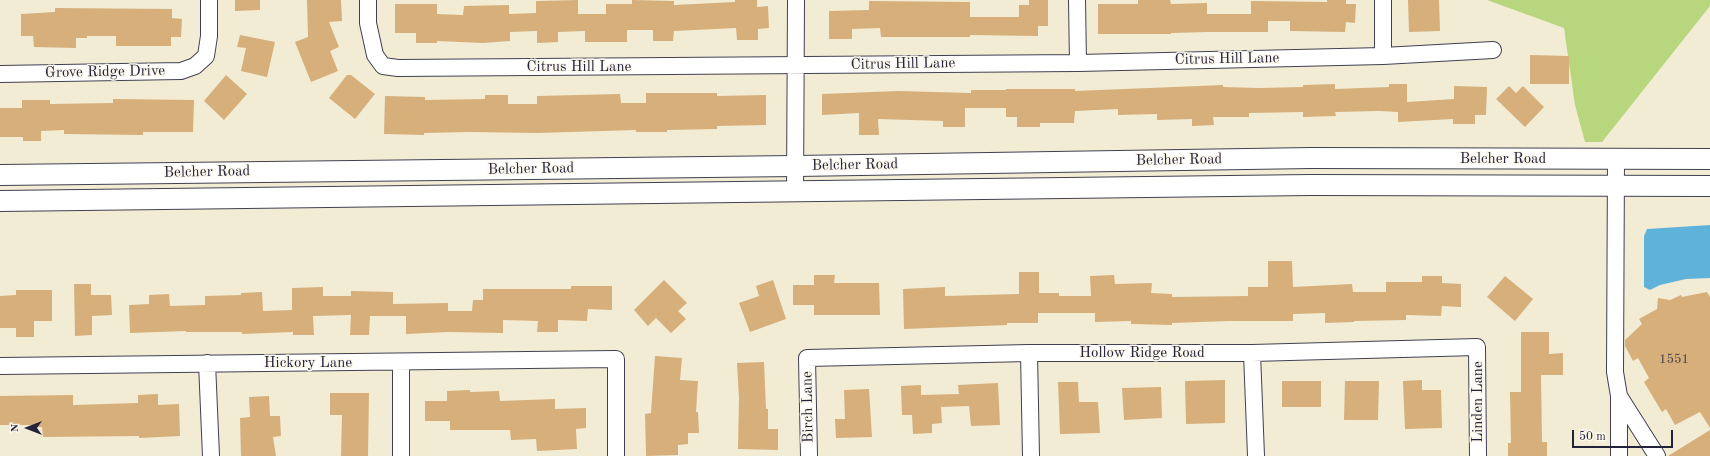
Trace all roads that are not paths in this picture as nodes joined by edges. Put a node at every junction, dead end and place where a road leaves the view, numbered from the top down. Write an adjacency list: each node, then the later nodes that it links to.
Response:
1 (209, 0): 10 (street, Grove Ridge Drive)
2 (368, 0): 9 (street, Citrus Hill Lane)
3 (796, 0): 9 (street)
4 (1077, 0): 8 (street)
5 (1383, 0): 7 (street)
6 (1493, 50): 7 (street, Citrus Hill Lane)
7 (1383, 56): 8 (street, Citrus Hill Lane)
8 (1078, 63): 9 (street, Citrus Hill Lane)
9 (795, 65): 13 (street)
10 (0, 74)
11 (1616, 159): 12 (main road, Belcher Road); 13 (main road, Belcher Road); 15 (street)
12 (1710, 160)
13 (796, 166): 14 (main road, Belcher Road); 17 (street)
14 (0, 175)
15 (1616, 185): 16 (main road, Belcher Road); 17 (main road, Belcher Road); 26 (street)
16 (1710, 186)
17 (795, 192): 18 (main road, Belcher Road)
18 (0, 201)
19 (1477, 347): 21 (street, Hollow Ridge Road); 33 (street, Linden Lane)
20 (1029, 353): 21 (street, Hollow Ridge Road); 22 (street, Hollow Ridge Road); 31 (street)
21 (1252, 353): 32 (street)
22 (807, 358): 30 (street, Birch Lane)
23 (400, 362): 24 (street, Hickory Lane); 28 (street); 29 (street, Hickory Lane)
24 (207, 364): 25 (street, Hickory Lane); 27 (street)
25 (0, 366)
26 (1618, 396): 34 (street); 35 (street)
27 (211, 456)
28 (400, 456)
29 (616, 456)
30 (809, 456)
31 (1031, 456)
32 (1256, 456)
33 (1478, 456)
34 (1619, 456)
35 (1657, 456)

